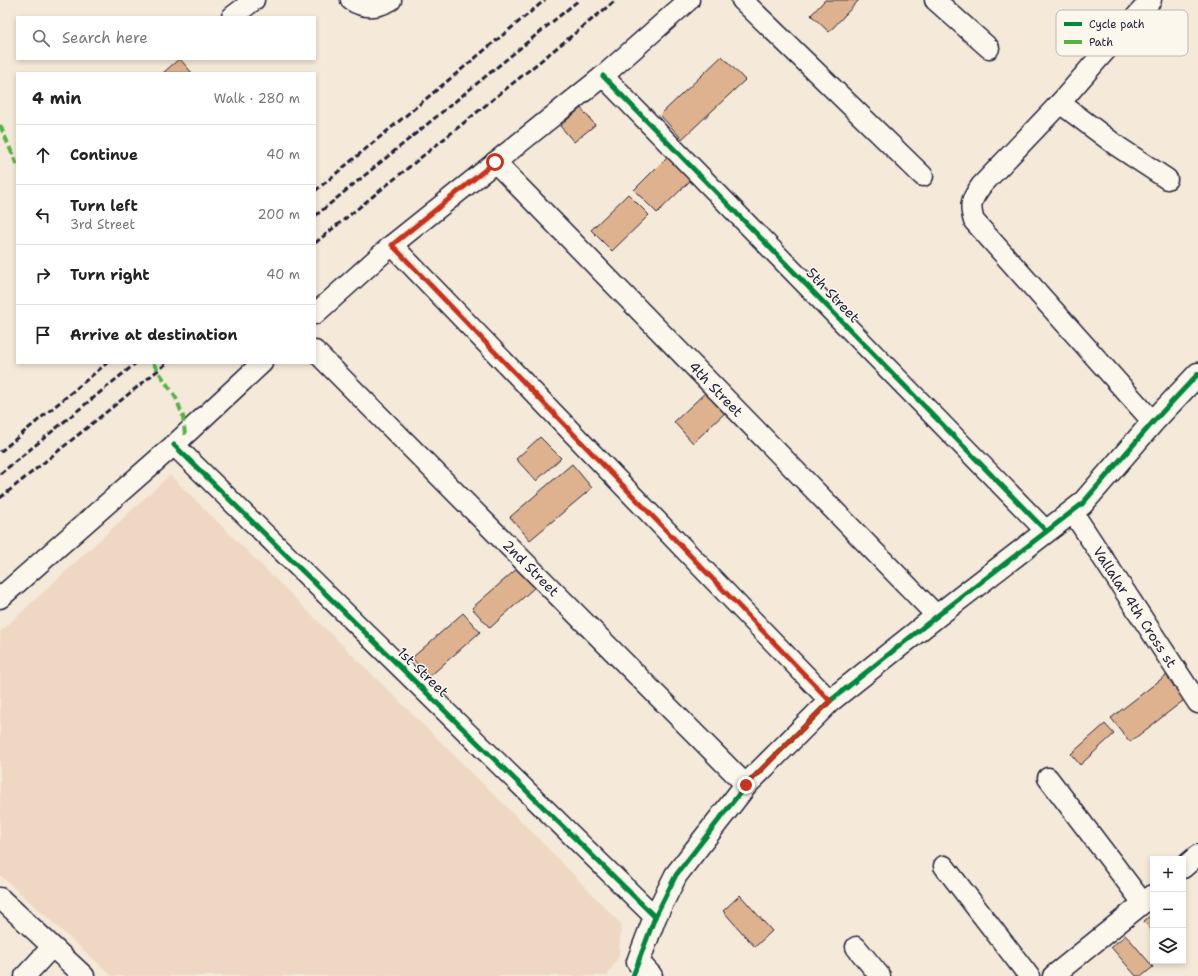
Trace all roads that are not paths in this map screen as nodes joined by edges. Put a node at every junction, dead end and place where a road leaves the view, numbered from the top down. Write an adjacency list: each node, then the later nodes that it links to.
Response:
1 (254, 0): 9 (street)
2 (351, 0): 3 (street)
3 (391, 0)
4 (689, 0): 12 (street)
5 (742, 0): 15 (street)
6 (935, 0): 10 (street)
7 (1151, 0): 8 (street)
8 (1142, 10)
9 (233, 16)
10 (989, 48)
11 (1101, 56): 13 (street)
12 (603, 76): 14 (street); 25 (street, 5th Street)
13 (1060, 103): 16 (street); 22 (street)
14 (495, 162): 17 (street); 27 (street, 4th Street)
15 (923, 176)
16 (1167, 179)
17 (392, 245): 18 (street); 28 (street)
18 (316, 313)
19 (316, 352): 31 (street, 2nd Street)
20 (261, 364): 23 (street)
21 (1198, 374): 22 (street)
22 (1153, 422): 24 (street)
23 (174, 445): 26 (street); 37 (street, 1st Street)
24 (1072, 512): 25 (street); 29 (street, Vallalar 4th Cross st)
25 (1046, 531): 27 (street)
26 (0, 598)
27 (937, 616): 28 (street)
28 (830, 701): 31 (street)
29 (1198, 703)
30 (1048, 778): 36 (street)
31 (746, 785): 37 (street)
32 (1198, 855): 33 (street)
33 (1186, 865)
34 (944, 866): 44 (street)
35 (0, 898): 38 (street)
36 (1148, 899): 45 (street)
37 (655, 917): 40 (street)
38 (52, 947): 41 (street); 42 (street)
39 (856, 947): 43 (street)
40 (640, 971)
41 (25, 976)
42 (84, 976)
43 (880, 976)
44 (1029, 976)
45 (1053, 976)

